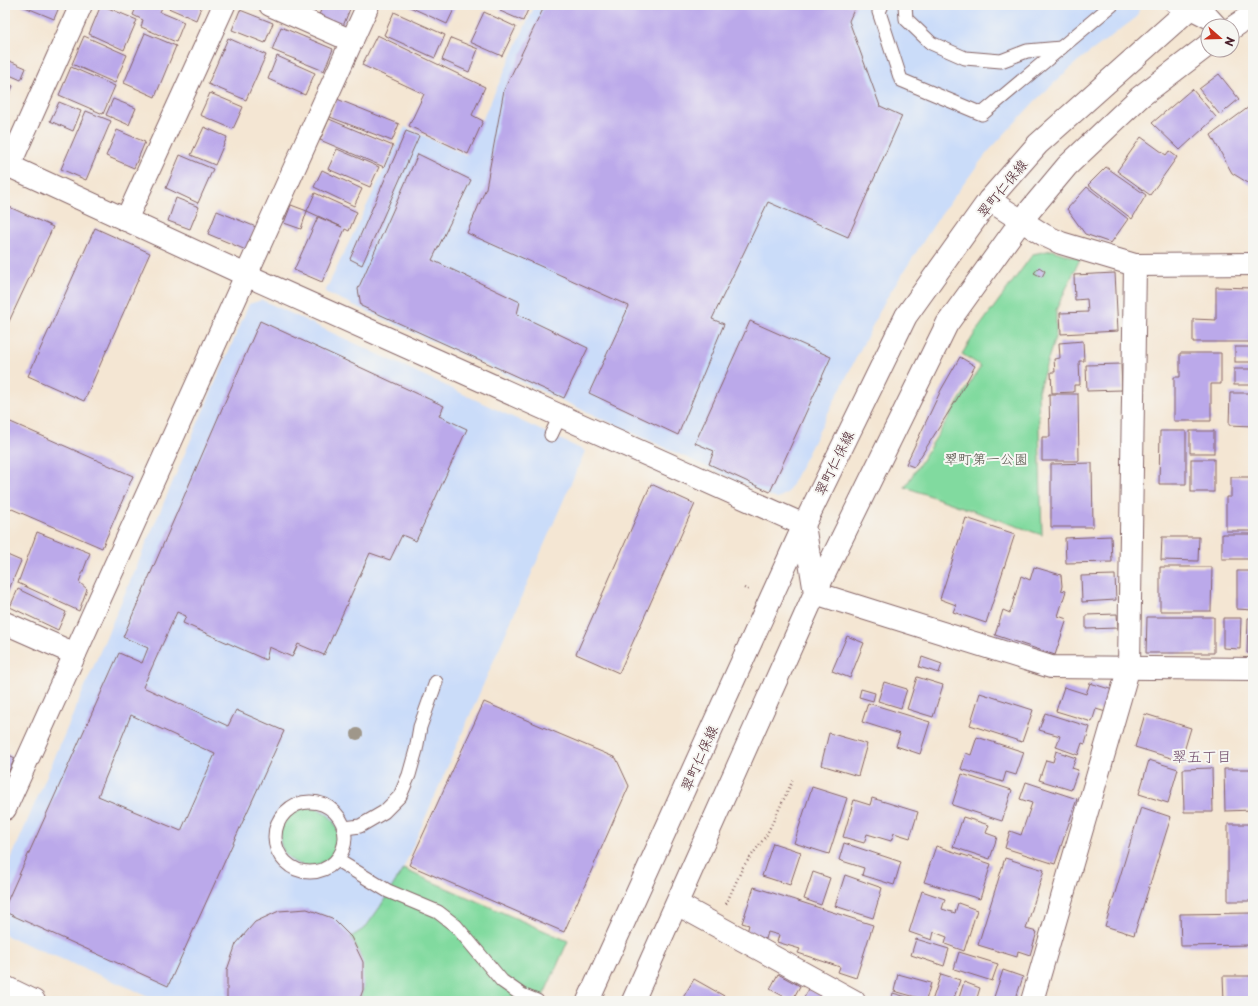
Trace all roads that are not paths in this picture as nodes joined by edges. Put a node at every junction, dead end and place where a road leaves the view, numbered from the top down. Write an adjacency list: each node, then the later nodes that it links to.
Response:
1 (82, 5): 16 (street)
2 (224, 5): 18 (street)
3 (270, 5): 13 (street)
4 (368, 5): 13 (street)
5 (882, 5): 14 (lane)
6 (904, 5): 14 (lane)
7 (1112, 5): 14 (lane)
8 (1190, 6): 10 (lane); 11 (lane); 17 (street, 翠町仁保線)
9 (1250, 11): 12 (street)
10 (1206, 18)
11 (1209, 18)
12 (1240, 20)
13 (352, 41): 22 (street)
14 (1061, 48)
15 (1200, 51): 19 (street)
16 (7, 165): 18 (street)
17 (989, 200): 19 (street); 23 (street, 翠町仁保線)
18 (126, 220): 22 (street)
19 (1021, 221): 21 (street); 24 (street)
20 (1253, 264): 21 (street)
21 (1135, 265): 27 (street)
22 (246, 275): 23 (street); 26 (street)
23 (804, 525): 24 (street); 37 (street, 翠町仁保線)
24 (816, 593): 27 (street); 33 (street)
25 (5, 623): 26 (street)
26 (75, 654): 30 (street)
27 (1128, 667): 28 (street); 40 (street)
28 (1253, 669)
29 (436, 682): 31 (lane)
30 (5, 809)
31 (345, 828): 32 (lane); 32 (lane)
32 (337, 860): 36 (lane)
33 (677, 904): 38 (street); 39 (street)
34 (5, 987): 35 (street)
35 (34, 1001)
36 (537, 1001)
37 (588, 1001)
38 (633, 1001)
39 (854, 1001)
40 (1032, 1001)

